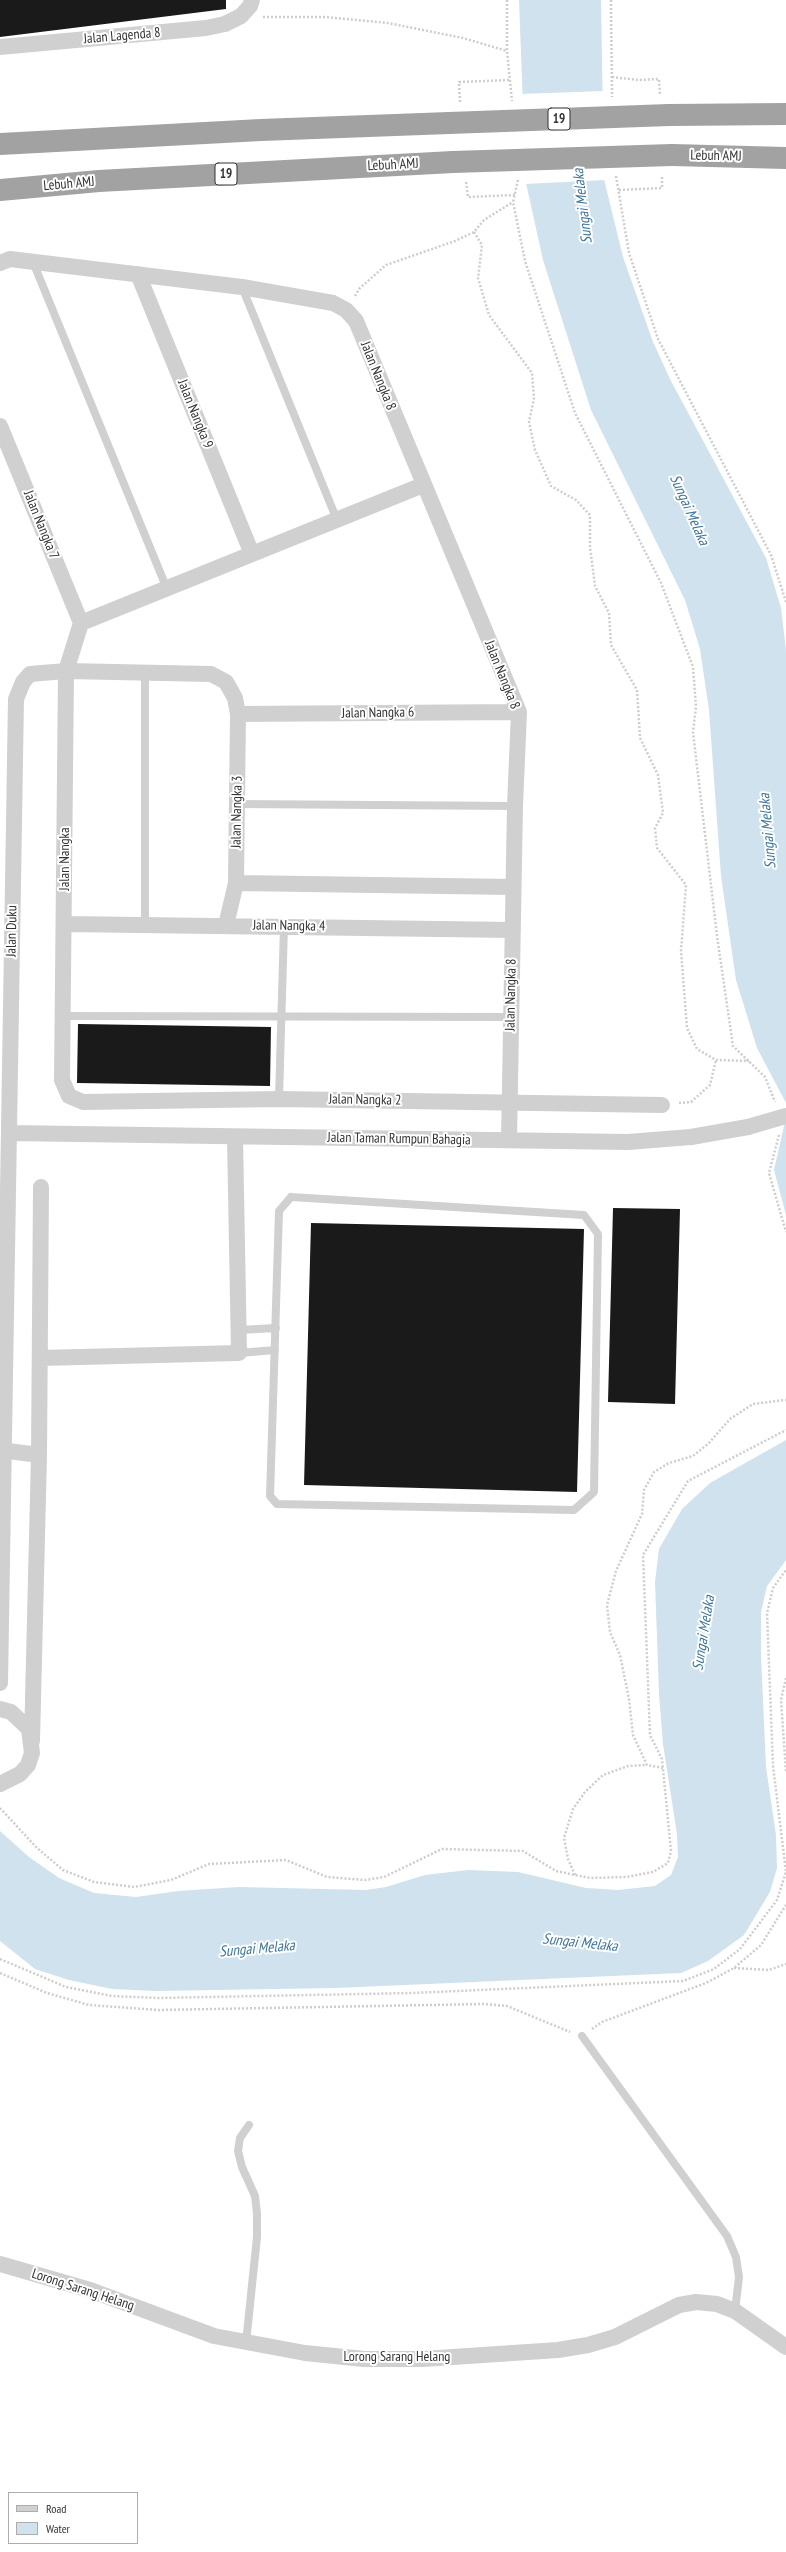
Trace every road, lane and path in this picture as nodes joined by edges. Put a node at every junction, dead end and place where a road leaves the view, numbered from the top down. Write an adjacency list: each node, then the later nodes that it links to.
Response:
1 (252, 0): 4 (street)
2 (507, 0): 6 (path)
3 (611, 0): 7 (path)
4 (241, 16): 5 (street, Jalan Lagenda 8); 6 (path)
5 (0, 47)
6 (507, 51): 8 (path)
7 (612, 77): 11 (path); 12 (path)
8 (510, 80): 9 (path); 10 (path)
9 (460, 102)
10 (512, 103)
11 (612, 103)
12 (664, 105): 13 (highway, 19); 14 (highway, 19, bridge)
13 (786, 114)
14 (0, 144)
15 (786, 158): 16 (highway, Lebuh AMJ / 19)
16 (667, 164): 20 (highway, Lebuh AMJ / 19, bridge); 21 (path)
17 (616, 171): 21 (path)
18 (519, 178): 22 (path)
19 (466, 181): 22 (path)
20 (0, 190)
21 (619, 190): 35 (path)
22 (515, 195): 23 (path)
23 (513, 202): 24 (path); 55 (path)
24 (474, 232): 29 (path); 54 (path)
25 (33, 262): 26 (street); 27 (street); 34 (lane)
26 (0, 263)
27 (138, 274): 28 (street); 33 (street, Jalan Nangka 9)
28 (242, 287): 29 (street); 32 (lane)
29 (346, 310): 31 (street, Jalan Nangka 8)
30 (0, 426): 36 (street, Jalan Nangka 7)
31 (423, 485): 32 (street); 39 (street, Jalan Nangka 8)
32 (337, 520): 33 (street)
33 (252, 554): 34 (street)
34 (167, 589): 36 (street)
35 (786, 602)
36 (81, 623): 37 (street, Jalan Nangka)
37 (66, 670): 38 (street); 43 (street, Jalan Duku); 46 (street, Jalan Nangka)
38 (145, 672): 40 (street, Jalan Nangka 3); 47 (lane)
39 (519, 712): 40 (street, Jalan Nangka 6); 42 (street, Jalan Nangka 8)
40 (238, 714): 41 (street, Jalan Nangka 3)
41 (237, 804): 42 (lane); 44 (street, Jalan Nangka 3)
42 (514, 806): 45 (street, Jalan Nangka 8)
43 (7, 841): 61 (street, Jalan Duku)
44 (236, 883): 45 (street); 48 (street, Jalan Nangka 3)
45 (513, 887): 50 (street, Jalan Nangka 8)
46 (65, 924): 47 (street, Jalan Nangka 4); 51 (street, Jalan Nangka)
47 (145, 924): 48 (street, Jalan Nangka 4)
48 (226, 925): 49 (street, Jalan Nangka 4)
49 (284, 926): 50 (street, Jalan Nangka 4); 52 (lane)
50 (513, 930): 53 (street, Jalan Nangka 8)
51 (64, 1016): 52 (lane); 56 (street, Jalan Nangka)
52 (282, 1016): 53 (lane); 57 (lane)
53 (511, 1017): 58 (street, Jalan Nangka 8)
54 (716, 1060): 55 (path); 59 (path)
55 (749, 1061): 60 (path)
56 (69, 1096): 57 (street, Jalan Nangka 2)
57 (279, 1099): 58 (street, Jalan Nangka 2)
58 (510, 1102): 59 (street, Jalan Nangka 2); 64 (street, Jalan Nangka 8)
59 (662, 1105)
60 (781, 1111): 64 (street, Jalan Taman Rumpun Bahagia, bridge)
61 (5, 1133): 62 (street, Jalan Taman Rumpun Bahagia); 74 (street, Jalan Duku)
62 (235, 1137): 64 (street, Jalan Taman Rumpun Bahagia); 68 (street)
63 (779, 1137): 66 (path)
64 (509, 1140)
65 (41, 1187): 71 (street)
66 (786, 1232)
67 (276, 1328): 68 (lane); 69 (lane); 69 (lane)
68 (239, 1330): 70 (street)
69 (275, 1350): 70 (lane)
70 (240, 1353): 71 (street)
71 (40, 1358): 75 (street)
72 (786, 1400): 81 (path)
73 (786, 1430): 82 (path)
74 (2, 1449): 75 (street); 77 (street, Jalan Duku)
75 (39, 1455): 80 (street)
76 (786, 1570): 88 (path)
77 (0, 1674)
78 (786, 1678): 83 (path)
79 (0, 1709): 80 (street)
80 (32, 1740): 84 (street)
81 (647, 1765): 82 (path); 86 (path)
82 (663, 1768): 86 (path)
83 (786, 1772)
84 (0, 1784)
85 (0, 1808): 86 (path)
86 (575, 1875)
87 (786, 1905): 90 (path)
88 (0, 1959)
89 (786, 1964): 90 (path)
90 (734, 1968): 92 (path)
91 (0, 1973): 92 (path)
92 (582, 2036): 95 (lane)
93 (249, 2125): 96 (lane)
94 (0, 2264): 96 (street, Lorong Sarang Helang)
95 (734, 2311): 96 (street, Lorong Sarang Helang); 97 (street, Lorong Sarang Helang)
96 (246, 2343)
97 (786, 2347)

